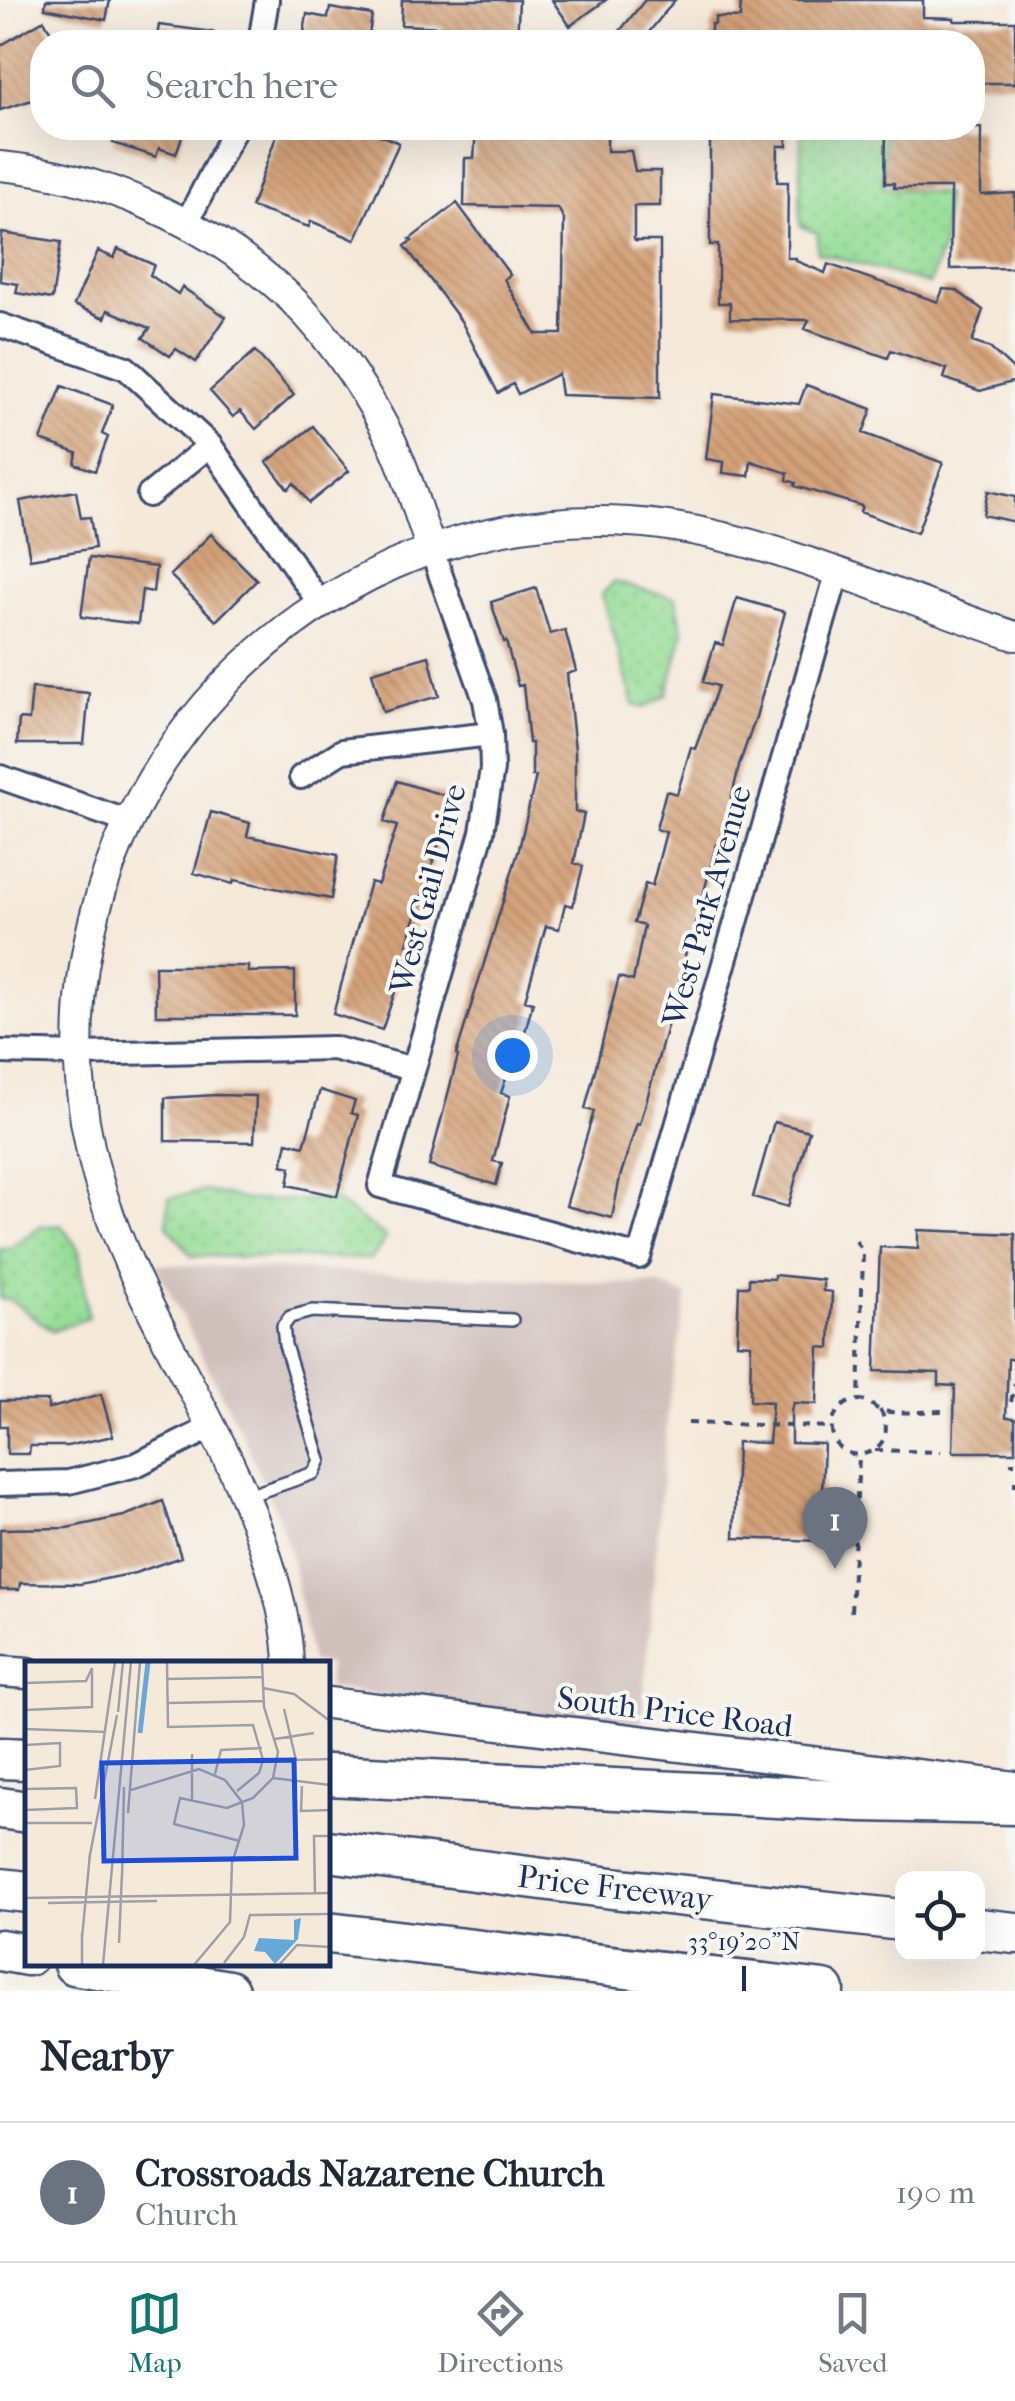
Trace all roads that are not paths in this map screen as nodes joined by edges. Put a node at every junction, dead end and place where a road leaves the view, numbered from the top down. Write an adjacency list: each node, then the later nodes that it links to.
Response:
1 (266, 0): 2 (street)
2 (262, 30)
3 (230, 140): 5 (street)
4 (0, 166): 5 (street)
5 (186, 224): 9 (street)
6 (0, 325): 7 (street)
7 (210, 445): 8 (street); 11 (street)
8 (149, 494)
9 (432, 551): 10 (street); 11 (street); 13 (street, West Gail Drive)
10 (836, 574): 12 (street); 20 (street, West Park Avenue)
11 (318, 602): 16 (street)
12 (1015, 636)
13 (492, 734): 15 (street); 19 (street, West Gail Drive)
14 (0, 777): 16 (street)
15 (301, 777)
16 (129, 822): 18 (street)
17 (0, 1052): 18 (street)
18 (80, 1054): 19 (street); 22 (street)
19 (413, 1068): 20 (street, West Gail Drive)
20 (380, 1186)
21 (512, 1320): 24 (lane)
22 (212, 1427): 23 (street); 24 (street)
23 (0, 1484)
24 (245, 1497): 25 (street)
25 (288, 1661)
26 (0, 1670): 27 (main road)
27 (25, 1673)
28 (330, 1703): 32 (main road, South Price Road)
29 (0, 1758): 30 (highway)
30 (25, 1760)
31 (330, 1776): 33 (highway)
32 (1015, 1787)
33 (1015, 1804)
34 (0, 1808): 35 (highway)
35 (25, 1812)
36 (330, 1851): 39 (highway, Price Freeway)
37 (0, 1888): 38 (highway)
38 (25, 1892)
39 (895, 1919)
40 (985, 1929): 42 (highway)
41 (330, 1933): 47 (highway)
42 (1015, 1933)
43 (0, 1950): 44 (highway)
44 (25, 1954)
45 (85, 1966): 46 (highway)
46 (228, 1991)
47 (824, 1991)

